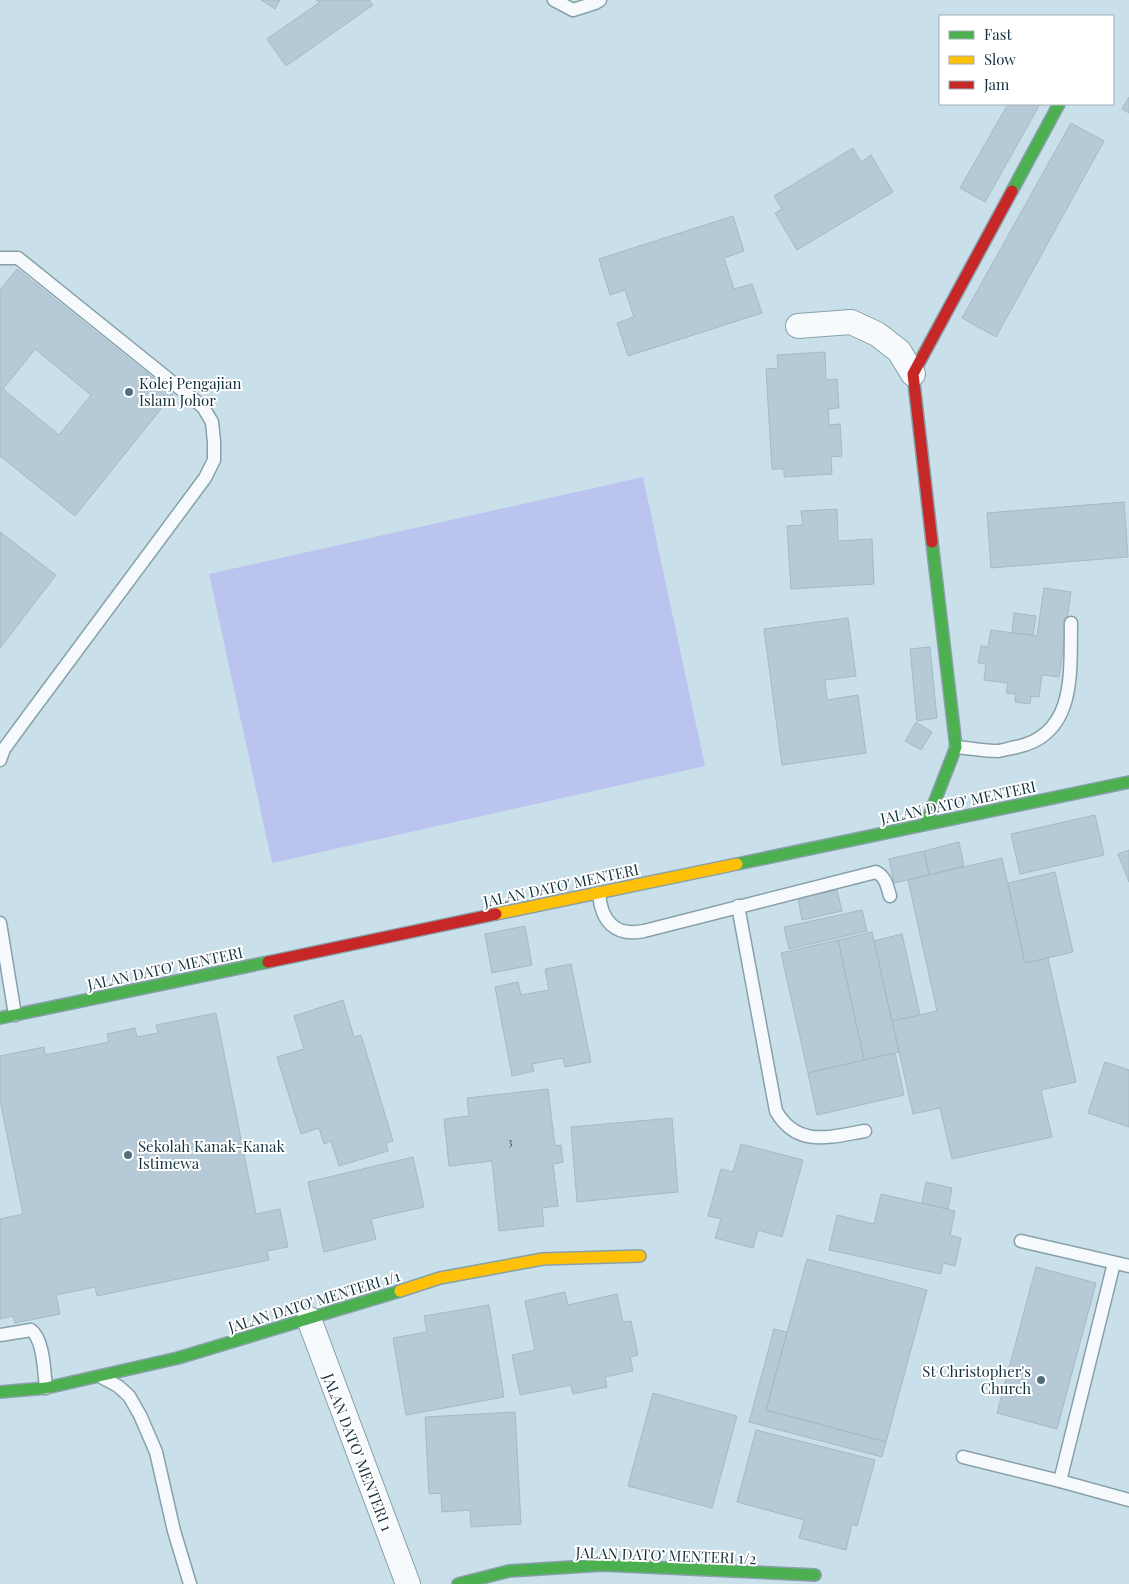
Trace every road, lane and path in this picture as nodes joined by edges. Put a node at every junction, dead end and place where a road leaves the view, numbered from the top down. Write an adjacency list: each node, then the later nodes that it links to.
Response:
1 (554, 0): 2 (lane)
2 (600, 0)
3 (1058, 105): 6 (street)
4 (0, 258): 9 (lane)
5 (798, 326): 6 (street)
6 (913, 374): 8 (street)
7 (1071, 622): 8 (lane)
8 (956, 747): 11 (street)
9 (0, 760)
10 (1129, 782): 11 (street, JALAN DATO' MENTERI)
11 (926, 824): 12 (street, JALAN DATO' MENTERI)
12 (599, 893): 14 (lane); 16 (street, JALAN DATO' MENTERI)
13 (890, 896): 14 (lane)
14 (738, 906): 18 (lane)
15 (0, 923): 16 (lane)
16 (15, 1015): 17 (street, JALAN DATO' MENTERI)
17 (0, 1018)
18 (865, 1131)
19 (1021, 1241): 21 (lane)
20 (640, 1256): 23 (street, JALAN DATO' MENTERI 1/1)
21 (1114, 1263): 22 (lane); 29 (lane)
22 (1129, 1266)
23 (308, 1320): 25 (street, JALAN DATO' MENTERI 1/1); 33 (street, JALAN DATO' MENTERI 1)
24 (0, 1335): 26 (lane)
25 (99, 1376): 26 (street, JALAN DATO' MENTERI 1/1); 32 (lane)
26 (46, 1388): 27 (street, JALAN DATO' MENTERI 1/1)
27 (0, 1392)
28 (963, 1457): 29 (lane)
29 (1060, 1480): 30 (lane)
30 (1129, 1500)
31 (816, 1575): 34 (street, JALAN DATO’ MENTERI 1/2)
32 (190, 1584)
33 (408, 1584)
34 (458, 1584)

